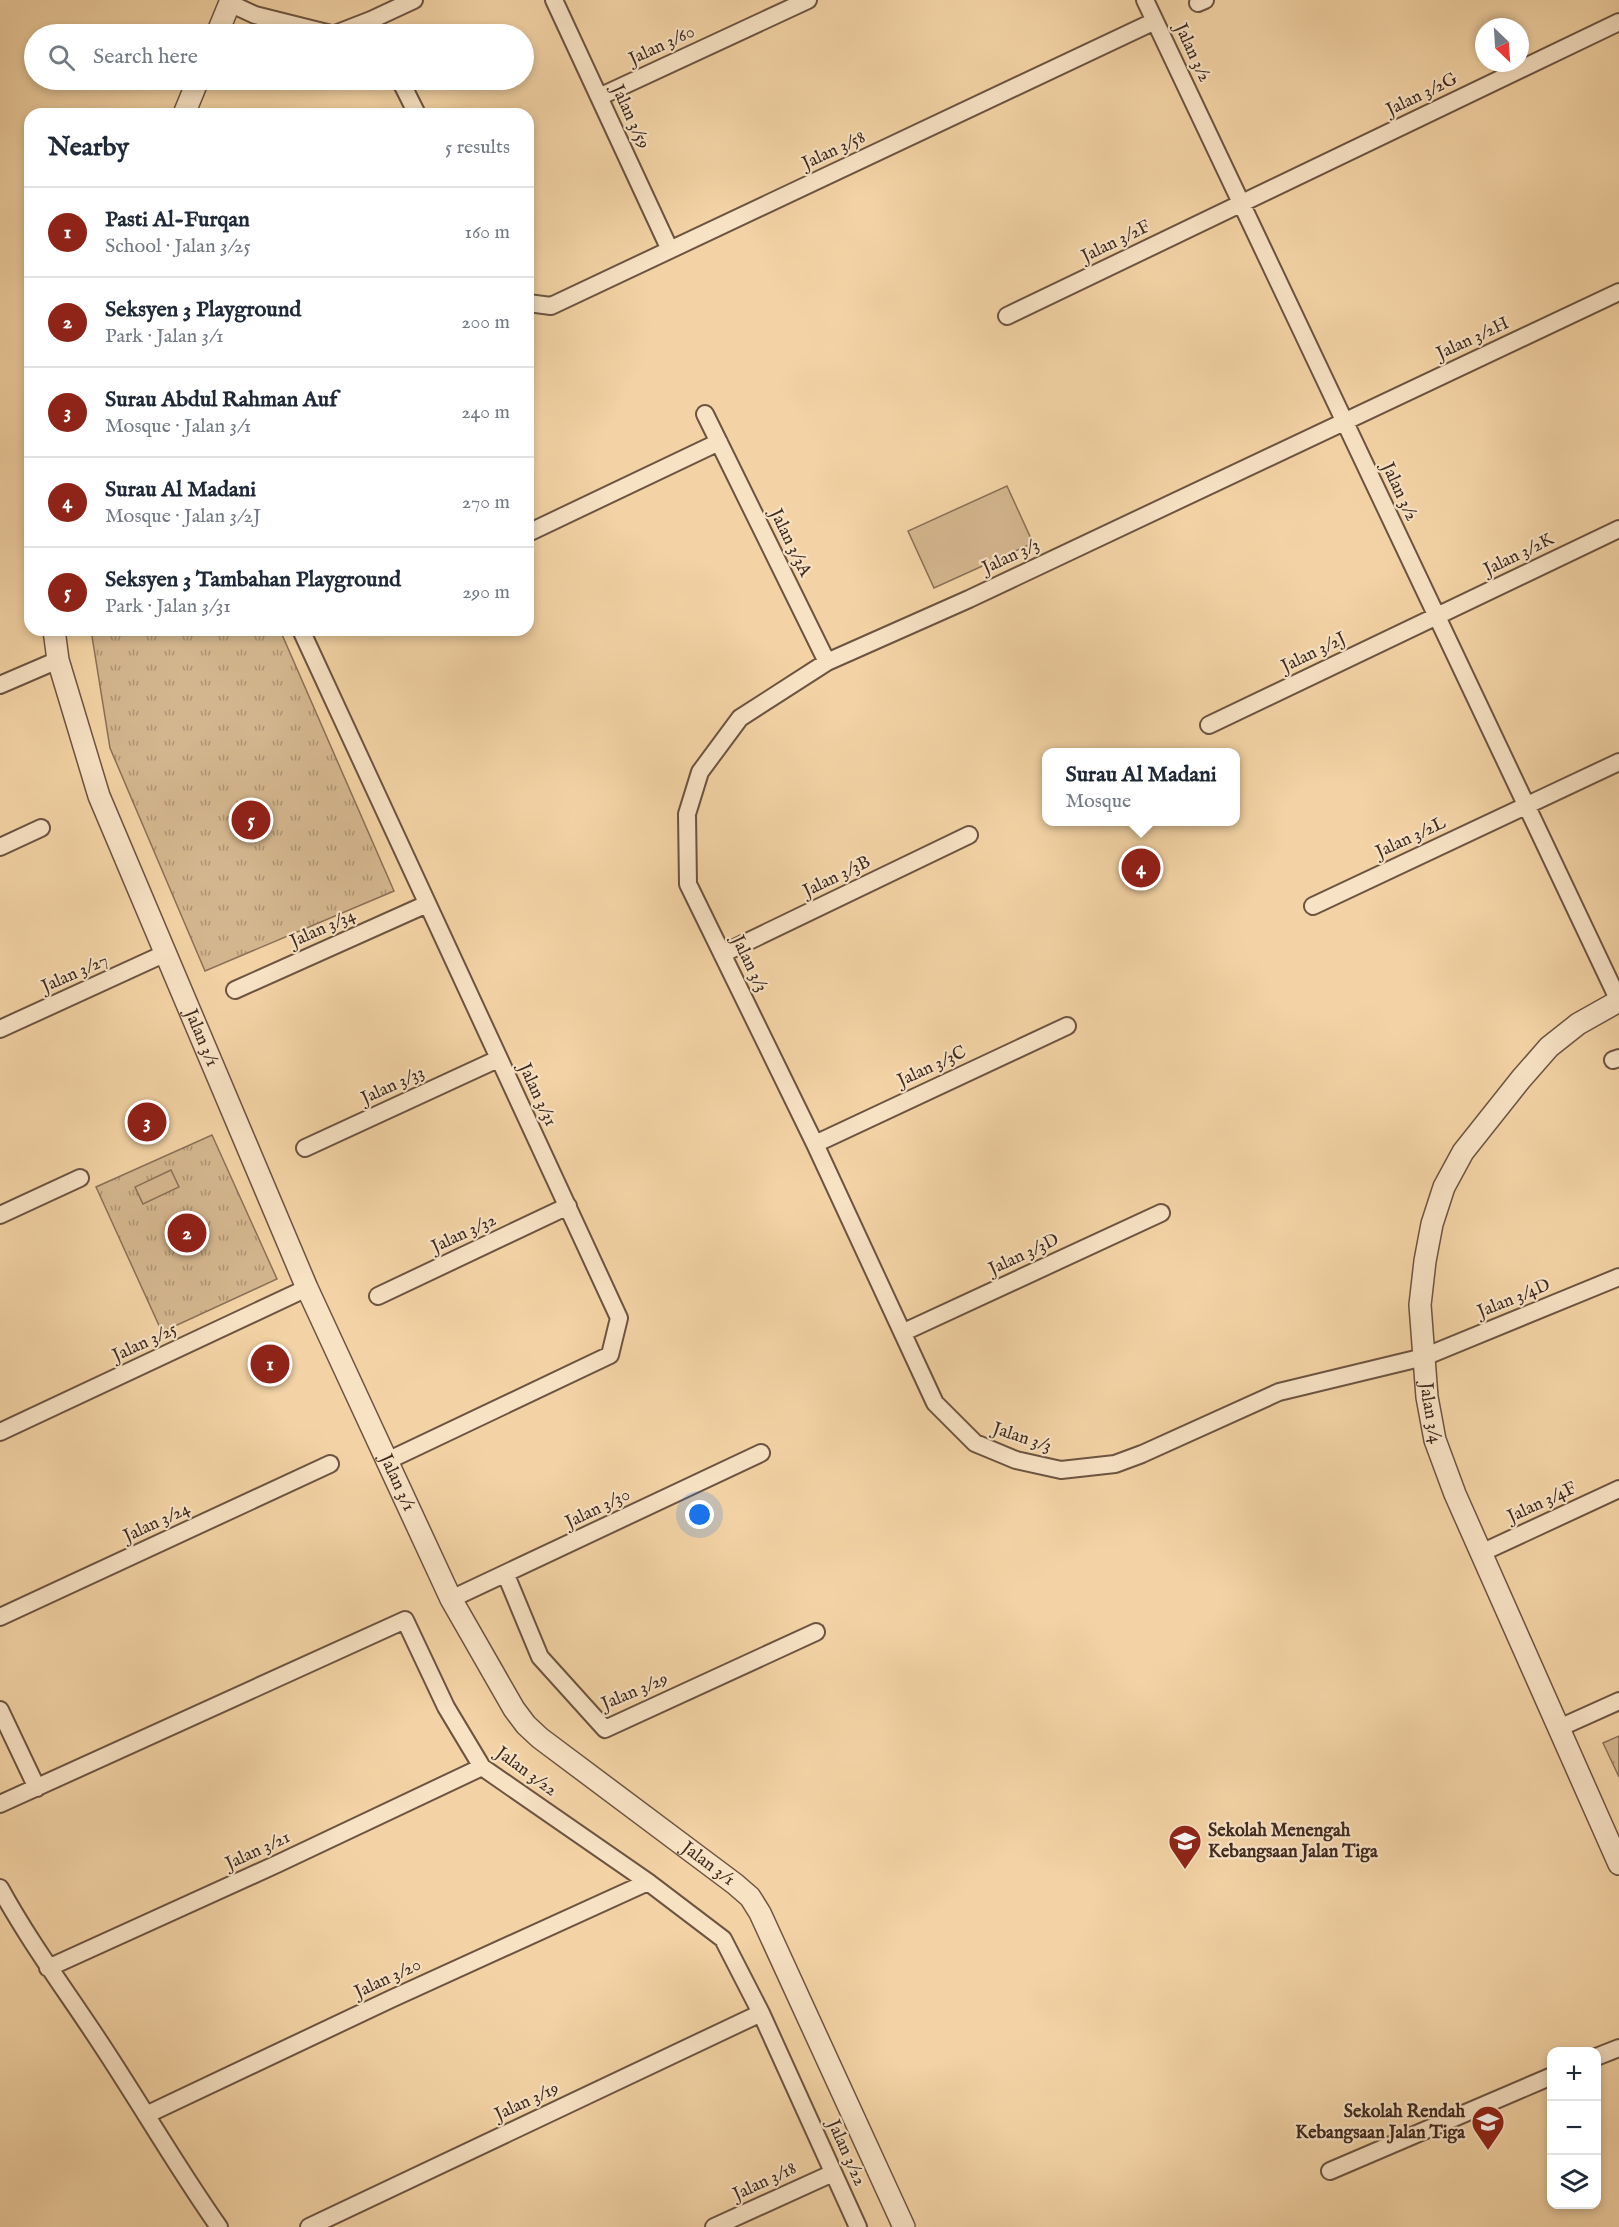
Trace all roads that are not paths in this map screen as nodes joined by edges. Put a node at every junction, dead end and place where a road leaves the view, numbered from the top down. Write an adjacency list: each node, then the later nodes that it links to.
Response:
1 (554, 0): 13 (street, Jalan 3/59)
2 (808, 0): 13 (street, Jalan 3/60)
3 (1145, 0): 6 (street, Jalan 3/2)
4 (230, 2): 8 (street); 9 (street)
5 (406, 2): 10 (street)
6 (1155, 21): 16 (street, Jalan 3/2); 17 (street, Jalan 3/58)
7 (1619, 22): 16 (street, Jalan 3/2G)
8 (221, 24)
9 (292, 24)
10 (379, 24)
11 (194, 90): 14 (street)
12 (405, 90): 15 (street)
13 (599, 97): 17 (street, Jalan 3/59)
14 (186, 108)
15 (414, 108)
16 (1241, 204): 20 (street, Jalan 3/2F); 22 (street, Jalan 3/2)
17 (670, 250): 19 (street, Jalan 3/58)
18 (1619, 292): 22 (street, Jalan 3/2H)
19 (534, 304)
20 (1008, 316)
21 (705, 414): 23 (street, Jalan 3/3A)
22 (1344, 421): 26 (street, Jalan 3/2); 30 (street, Jalan 3/3)
23 (719, 442): 25 (street); 30 (street, Jalan 3/3A)
24 (1619, 529): 26 (street, Jalan 3/2K)
25 (534, 530)
26 (1437, 616): 32 (street, Jalan 3/2J); 34 (street, Jalan 3/2)
27 (55, 636): 29 (street, Jalan 3/1)
28 (304, 636): 38 (street, Jalan 3/31)
29 (58, 660): 31 (street); 40 (street, Jalan 3/1)
30 (827, 662): 41 (street, Jalan 3/3)
31 (0, 685)
32 (1209, 726)
33 (1619, 762): 34 (street, Jalan 3/2L)
34 (1526, 806): 39 (street, Jalan 3/2L); 43 (street, Jalan 3/2)
35 (41, 828): 37 (street)
36 (969, 835): 41 (street, Jalan 3/3B)
37 (0, 847)
38 (427, 904): 42 (street, Jalan 3/34); 46 (street, Jalan 3/31)
39 (1313, 906)
40 (166, 953): 45 (street, Jalan 3/27); 54 (street, Jalan 3/1)
41 (722, 954): 47 (street, Jalan 3/3)
42 (235, 990)
43 (1619, 1001): 57 (street, Jalan 3/4)
44 (1067, 1026): 47 (street, Jalan 3/3C)
45 (0, 1029)
46 (498, 1059): 48 (street, Jalan 3/33); 50 (street, Jalan 3/31)
47 (815, 1144): 56 (street, Jalan 3/3)
48 (305, 1148)
49 (80, 1178): 52 (street)
50 (568, 1206): 55 (street, Jalan 3/32); 61 (street, Jalan 3/31)
51 (1161, 1213): 56 (street, Jalan 3/3D)
52 (0, 1215)
53 (1619, 1277): 57 (street, Jalan 3/4D)
54 (307, 1288): 59 (street, Jalan 3/25); 61 (street, Jalan 3/1)
55 (378, 1296)
56 (903, 1332): 58 (street, Jalan 3/3)
57 (1424, 1357): 58 (street, Jalan 3/4D); 64 (street, Jalan 3/4)
58 (1373, 1370)
59 (0, 1432)
60 (761, 1453): 65 (street, Jalan 3/30)
61 (387, 1461): 66 (street, Jalan 3/1)
62 (330, 1464): 67 (street, Jalan 3/24)
63 (1619, 1489): 64 (street, Jalan 3/4F)
64 (1481, 1553): 71 (street, Jalan 3/4)
65 (506, 1575): 66 (street, Jalan 3/30); 68 (street, Jalan 3/29)
66 (451, 1599): 90 (street, Jalan 3/1)
67 (0, 1617)
68 (816, 1632)
69 (1619, 1701): 71 (street)
70 (0, 1710): 73 (street)
71 (1559, 1728): 75 (street, Jalan 3/4)
72 (482, 1767): 73 (street, Jalan 3/22); 76 (street, Jalan 3/22); 78 (street, Jalan 3/21)
73 (37, 1788): 74 (street, Jalan 3/22)
74 (0, 1804)
75 (1619, 1864)
76 (648, 1882): 79 (street, Jalan 3/22); 83 (street, Jalan 3/20)
77 (0, 1888): 78 (street)
78 (48, 1968): 83 (street)
79 (761, 2013): 85 (street, Jalan 3/22); 87 (street, Jalan 3/19)
80 (1619, 2048): 81 (street)
81 (1601, 2055)
82 (1547, 2078): 84 (street)
83 (146, 2115): 86 (street)
84 (1330, 2171)
85 (833, 2172): 88 (street, Jalan 3/18); 89 (street, Jalan 3/22)
86 (219, 2227)
87 (309, 2227)
88 (714, 2227)
89 (858, 2227)
90 (904, 2227)

